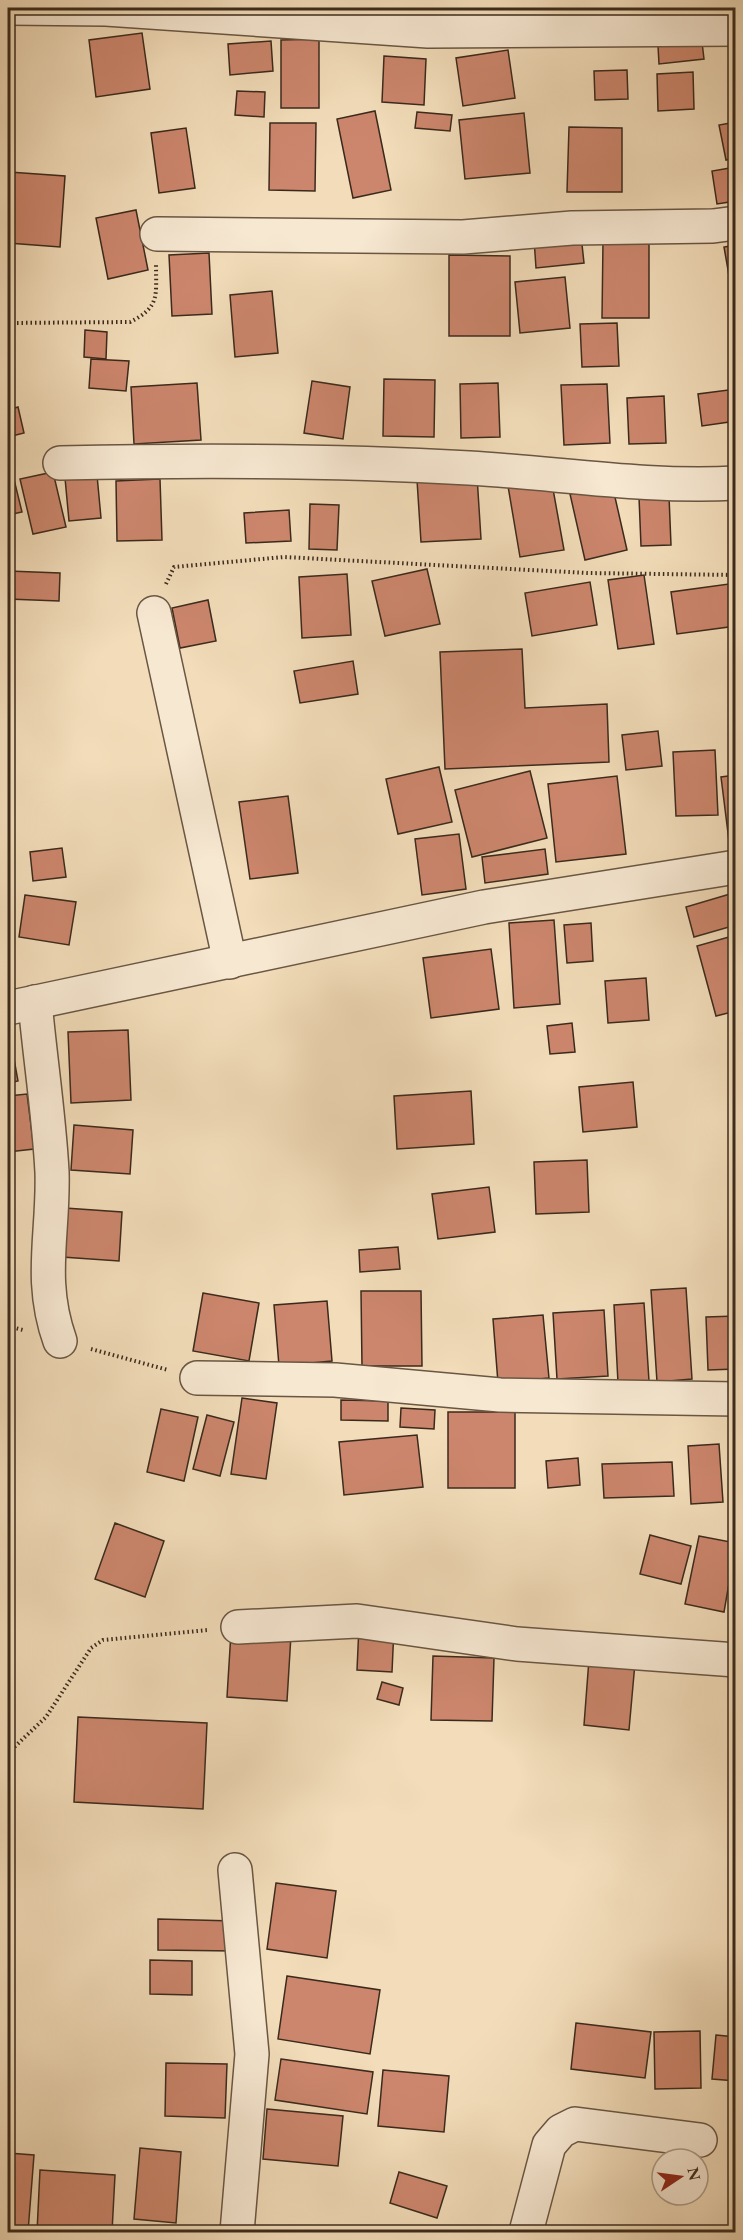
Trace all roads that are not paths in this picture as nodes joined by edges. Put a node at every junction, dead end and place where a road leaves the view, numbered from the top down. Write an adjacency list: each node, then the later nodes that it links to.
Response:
1 (8, 8): 2 (street)
2 (735, 29)
3 (735, 223): 4 (street)
4 (157, 234)
5 (60, 463): 6 (street)
6 (735, 483)
7 (154, 613): 9 (street)
8 (735, 867): 9 (street)
9 (230, 962): 10 (street)
10 (21, 1005): 11 (street)
11 (60, 1341)
12 (197, 1378): 13 (street)
13 (735, 1399)
14 (238, 1627): 15 (street)
15 (735, 1660)
16 (235, 1870): 18 (street)
17 (700, 2140): 19 (street)
18 (237, 2232)
19 (526, 2232)

